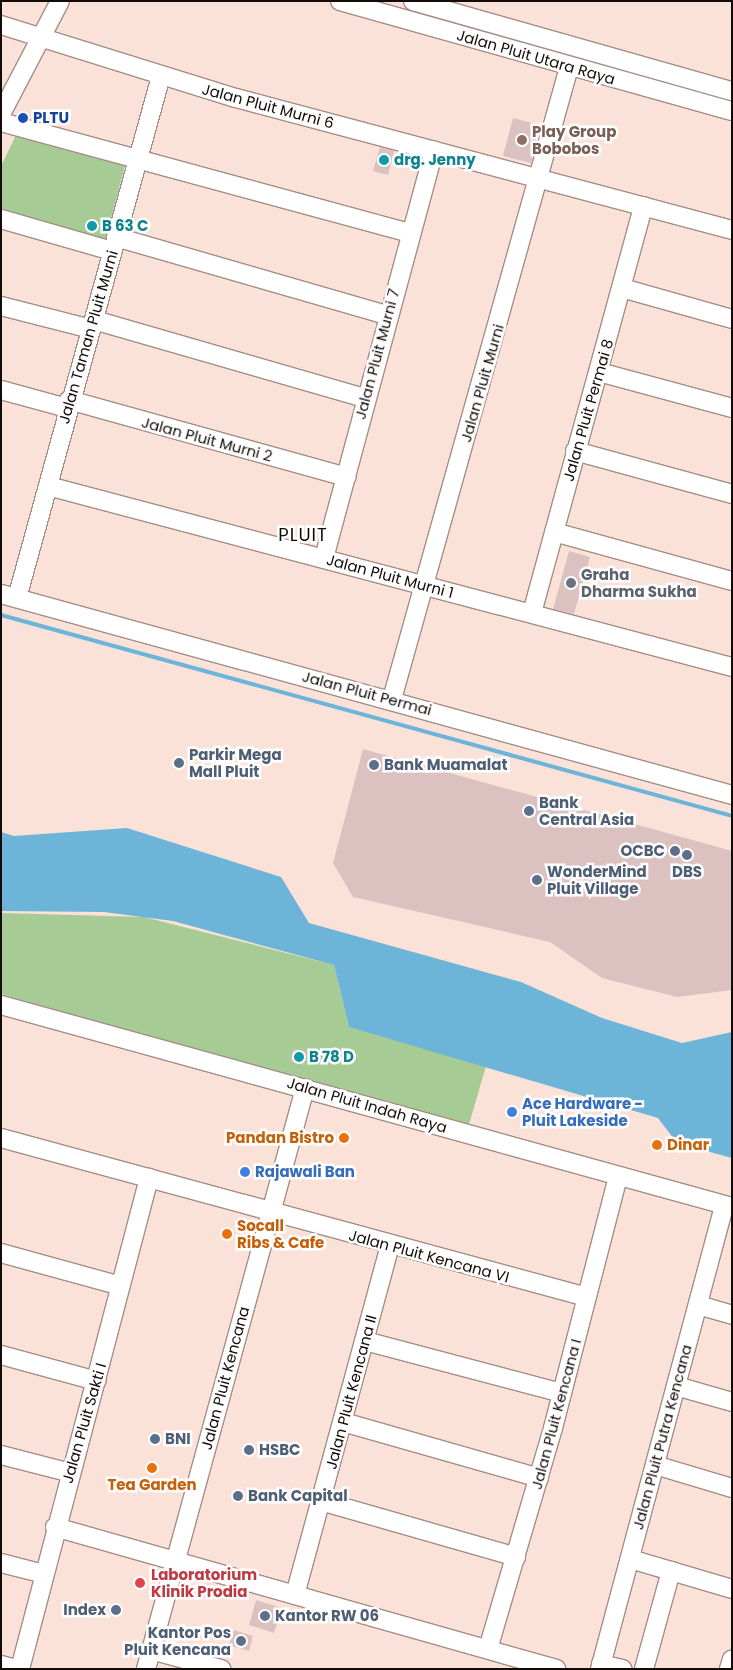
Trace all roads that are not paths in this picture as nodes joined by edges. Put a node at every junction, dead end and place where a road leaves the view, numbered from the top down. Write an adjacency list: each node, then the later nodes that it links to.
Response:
1 (60, 1): 6 (street)
2 (340, 1): 4 (street, Jalan Pluit Utara Raya)
3 (412, 1): 4 (street); 7 (street, Jalan Pluit Utara Raya)
4 (405, 19): 8 (street, Jalan Pluit Utara Raya)
5 (4, 26): 6 (street, Jalan Pluit Murni 6)
6 (37, 39): 9 (street, Jalan Pluit Murni 6); 12 (street)
7 (583, 50): 8 (street, Jalan Pluit Murni); 10 (street, Jalan Pluit Utara Raya)
8 (573, 68): 11 (street, Jalan Pluit Utara Raya); 16 (street, Jalan Pluit Murni)
9 (161, 76): 14 (street, Jalan Pluit Murni 6); 15 (street, Jalan Taman Pluit Murni)
10 (732, 91)
11 (732, 111)
12 (1, 114)
13 (1, 122): 15 (street)
14 (434, 151): 16 (street, Jalan Pluit Murni 6); 20 (street, Jalan Pluit Murni 7)
15 (137, 159): 20 (street); 21 (street, Jalan Taman Pluit Murni)
16 (538, 179): 17 (street, Jalan Pluit Murni 6); 39 (street, Jalan Pluit Murni)
17 (643, 206): 19 (street, Jalan Pluit Murni 6); 22 (street, Jalan Pluit Permai 8)
18 (1, 219): 21 (street)
19 (732, 230)
20 (410, 233): 24 (street, Jalan Pluit Murni 7)
21 (114, 244): 24 (street); 26 (street, Jalan Taman Pluit Murni)
22 (622, 288): 25 (street); 27 (street, Jalan Pluit Permai 8)
23 (1, 306): 26 (street)
24 (388, 315): 29 (street, Jalan Pluit Murni 7)
25 (732, 319)
26 (92, 325): 29 (street); 30 (street, Jalan Taman Pluit Murni)
27 (599, 372): 31 (street); 32 (street, Jalan Pluit Permai 8)
28 (1, 390): 30 (street, Jalan Pluit Murni 2)
29 (365, 398): 33 (street, Jalan Pluit Murni 7)
30 (68, 404): 33 (street, Jalan Pluit Murni 2); 34 (street, Jalan Taman Pluit Murni)
31 (732, 408)
32 (575, 451): 35 (street); 36 (street, Jalan Pluit Permai 8)
33 (346, 477): 37 (street, Jalan Pluit Murni 7)
34 (48, 486): 37 (street, Jalan Pluit Murni 1); 40 (street, Jalan Taman Pluit Murni)
35 (732, 494)
36 (554, 532): 38 (street); 41 (street, Jalan Pluit Permai 8)
37 (324, 558): 39 (street, Jalan Pluit Murni 1)
38 (732, 581)
39 (424, 586): 41 (street, Jalan Pluit Murni 1); 43 (street, Jalan Pluit Murni)
40 (9, 596): 43 (street, Jalan Pluit Permai)
41 (532, 613): 42 (street, Jalan Pluit Murni 1)
42 (732, 667)
43 (392, 699): 44 (street, Jalan Pluit Permai)
44 (732, 795)
45 (1, 1006): 46 (street, Jalan Pluit Indah Raya)
46 (305, 1088): 48 (street, Jalan Pluit Indah Raya); 51 (street, Jalan Pluit Kencana)
47 (1, 1138): 49 (street, Jalan Pluit Kencana VI)
48 (618, 1177): 50 (street, Jalan Pluit Indah Raya); 55 (street, Jalan Pluit Kencana I)
49 (149, 1178): 51 (street, Jalan Pluit Kencana VI); 54 (street, Jalan Pluit Sakti I)
50 (728, 1206): 56 (street, Jalan Pluit Putra Kencana)
51 (271, 1212): 52 (street, Jalan Pluit Kencana VI); 74 (street, Jalan Pluit Kencana)
52 (390, 1246): 55 (street, Jalan Pluit Kencana VI); 58 (street, Jalan Pluit Kencana II)
53 (1, 1253): 54 (street)
54 (121, 1286): 60 (street, Jalan Pluit Sakti I)
55 (587, 1297): 62 (street, Jalan Pluit Kencana I)
56 (698, 1305): 57 (street); 61 (street, Jalan Pluit Putra Kencana)
57 (732, 1315)
58 (365, 1341): 62 (street); 64 (street, Jalan Pluit Kencana II)
59 (1, 1355): 60 (street)
60 (97, 1381): 67 (street, Jalan Pluit Sakti I)
61 (676, 1386): 63 (street); 66 (street, Jalan Pluit Putra Kencana)
62 (562, 1393): 68 (street, Jalan Pluit Kencana I)
63 (732, 1402)
64 (343, 1422): 68 (street); 70 (street, Jalan Pluit Kencana II)
65 (1, 1455): 67 (street)
66 (655, 1466): 69 (street); 73 (street, Jalan Pluit Putra Kencana)
67 (71, 1473): 71 (street, Jalan Pluit Sakti I)
68 (539, 1478): 72 (street, Jalan Pluit Kencana I)
69 (732, 1488)
70 (321, 1501): 72 (street); 79 (street, Jalan Pluit Kencana II)
71 (55, 1527): 74 (street); 77 (street, Jalan Pluit Sakti I)
72 (516, 1557): 81 (street, Jalan Pluit Kencana I)
73 (630, 1559): 76 (street); 84 (street, Jalan Pluit Putra Kencana)
74 (176, 1560): 79 (street); 80 (street, Jalan Pluit Kencana)
75 (1, 1563): 77 (street)
76 (671, 1571): 78 (street); 90 (street)
77 (44, 1574): 85 (street, Jalan Pluit Sakti I)
78 (732, 1589)
79 (295, 1595): 81 (street)
80 (151, 1650): 86 (street, Jalan Pluit Kencana); 87 (street)
81 (488, 1650): 88 (street)
82 (732, 1660): 91 (street)
83 (1, 1665): 85 (street)
84 (601, 1666): 89 (street)
85 (18, 1669)
86 (146, 1669)
87 (221, 1669)
88 (556, 1669)
89 (622, 1669)
90 (644, 1669)
91 (729, 1669)

